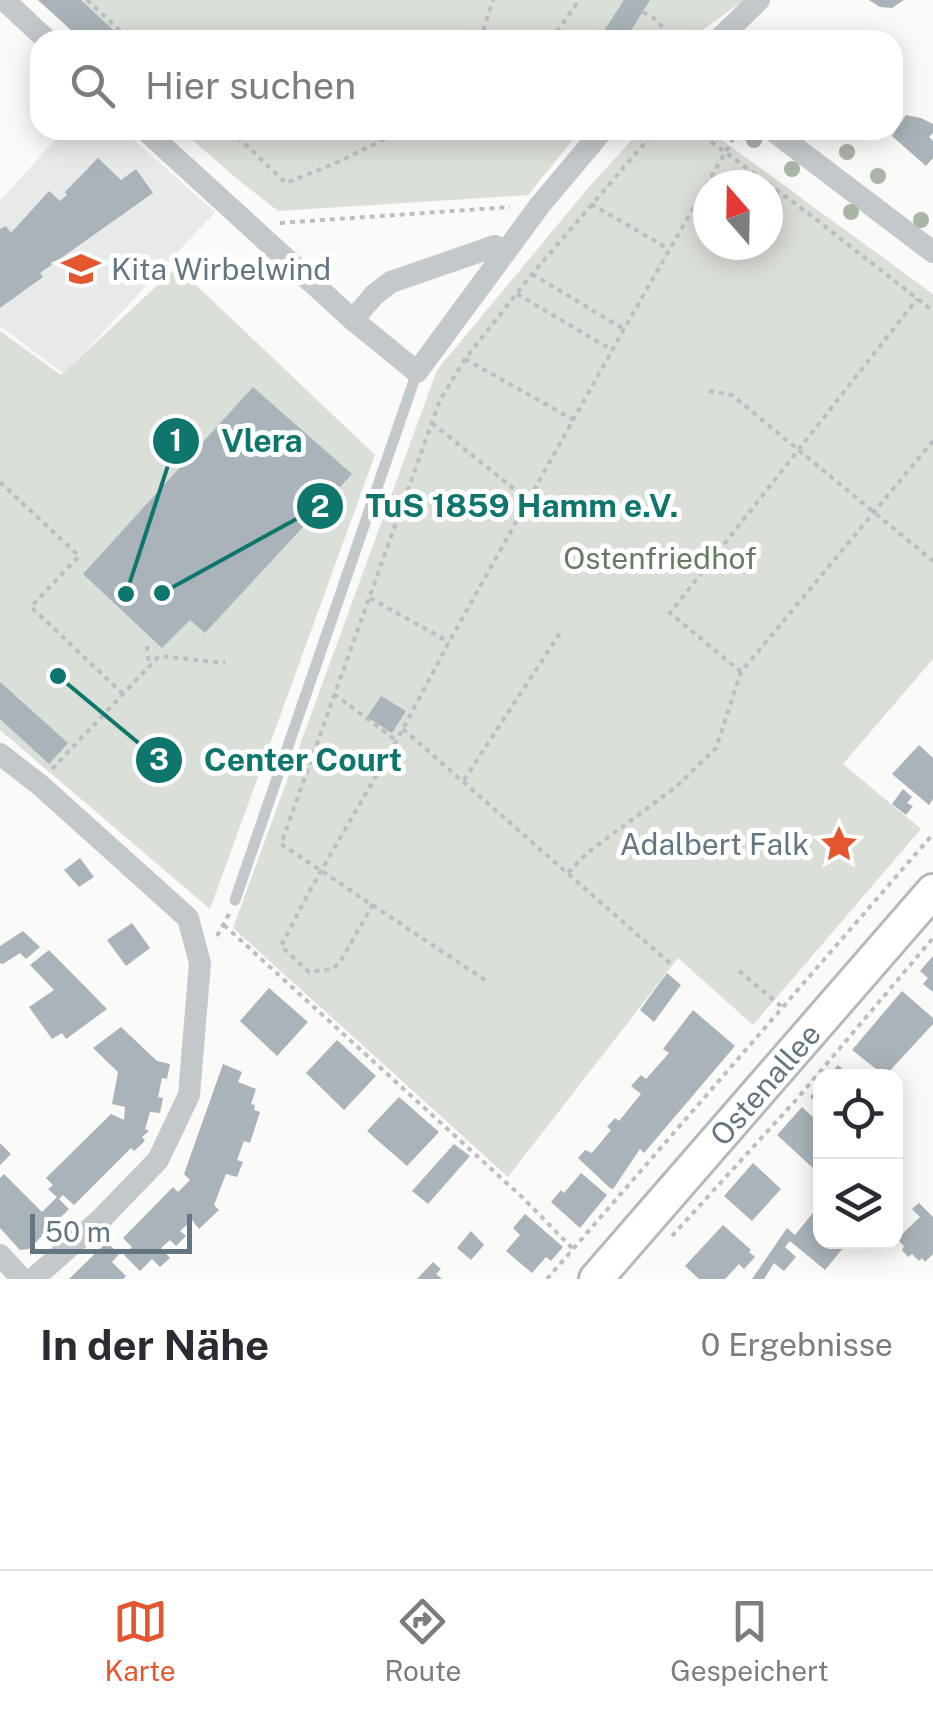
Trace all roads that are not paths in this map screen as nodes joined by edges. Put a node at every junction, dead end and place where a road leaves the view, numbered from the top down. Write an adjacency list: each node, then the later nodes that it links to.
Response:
1 (4, 0): 3 (street)
2 (759, 0): 4 (street)
3 (36, 30)
4 (728, 30)
5 (156, 140): 10 (street)
6 (595, 140): 9 (street)
7 (785, 140): 8 (street)
8 (933, 252)
9 (505, 253): 10 (street); 11 (street)
10 (354, 320): 11 (street)
11 (417, 372): 14 (lane)
12 (0, 754): 17 (street)
13 (933, 890): 18 (main road, Ostenallee)
14 (234, 900)
15 (0, 1256): 16 (street)
16 (22, 1279)
17 (34, 1279)
18 (596, 1279)

